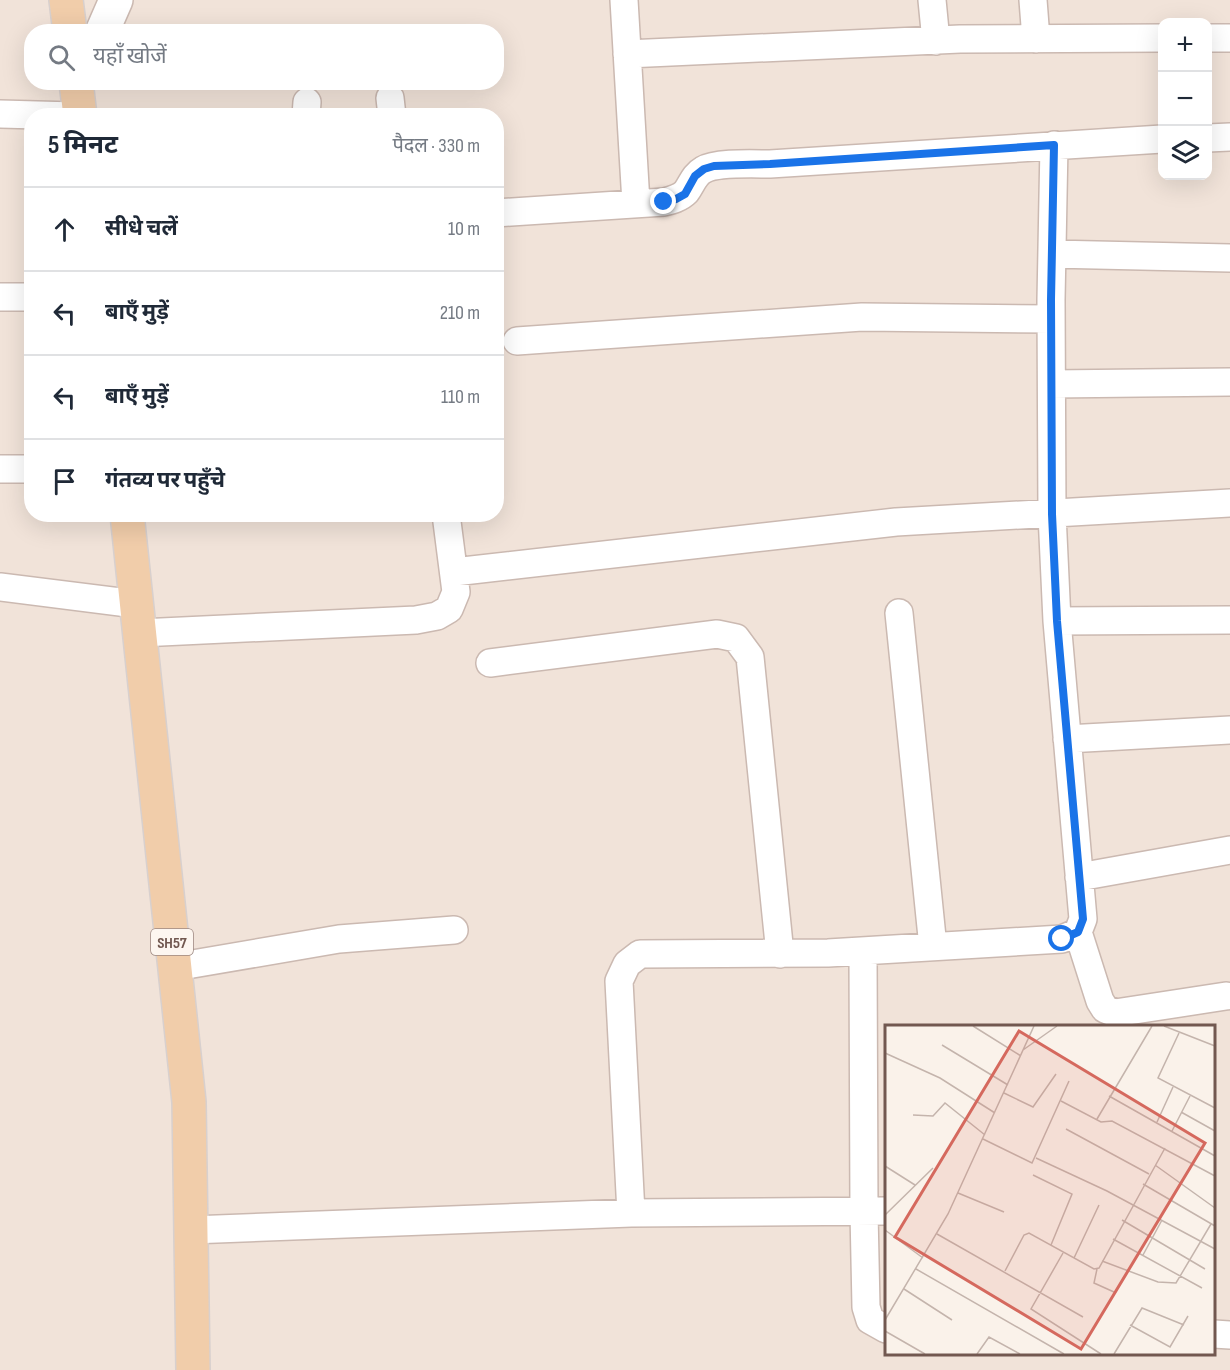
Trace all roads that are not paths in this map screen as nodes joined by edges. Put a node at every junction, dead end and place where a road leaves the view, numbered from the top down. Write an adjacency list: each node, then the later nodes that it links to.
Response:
1 (66, 0): 6 (main road)
2 (116, 0): 7 (street)
3 (624, 0): 13 (street)
4 (932, 0): 12 (street)
5 (1033, 0): 11 (street)
6 (69, 24)
7 (106, 24)
8 (1158, 38): 11 (street)
9 (1212, 38): 10 (street)
10 (1230, 38)
11 (1035, 39): 12 (street)
12 (936, 41): 13 (street)
13 (627, 54): 22 (street)
14 (77, 90): 15 (main road)
15 (79, 108)
16 (0, 114): 17 (street)
17 (24, 115)
18 (1230, 137): 19 (street)
19 (1212, 138)
20 (1158, 139): 21 (street)
21 (1054, 145): 22 (street); 24 (street)
22 (636, 203): 23 (street)
23 (504, 212)
24 (1052, 254): 25 (street); 28 (street)
25 (1230, 258)
26 (0, 297): 27 (street)
27 (24, 297)
28 (1051, 319): 29 (street); 31 (street)
29 (517, 341)
30 (1230, 382): 31 (street)
31 (1052, 384): 35 (street)
32 (0, 469): 33 (street)
33 (24, 469)
34 (1230, 503): 35 (street)
35 (1052, 514): 38 (street); 43 (street)
36 (128, 522): 41 (main road, SH57)
37 (447, 522): 38 (street)
38 (454, 572): 41 (street)
39 (0, 587): 41 (street)
40 (899, 613): 51 (street)
41 (138, 619): 54 (main road, SH57)
42 (1230, 620): 43 (street)
43 (1057, 621): 46 (street)
44 (490, 663): 53 (street)
45 (1230, 730): 46 (street)
46 (1067, 739): 48 (street)
47 (1230, 850): 48 (street)
48 (1079, 877): 50 (street)
49 (454, 930): 54 (street)
50 (1078, 932): 51 (street); 55 (street)
51 (933, 947): 52 (street)
52 (863, 952): 53 (street); 56 (street)
53 (780, 954): 57 (street)
54 (175, 967): 58 (main road, SH57)
55 (1226, 996)
56 (875, 1212): 57 (street); 59 (street)
57 (631, 1213): 58 (street)
58 (191, 1230): 62 (main road, SH57)
59 (885, 1328)
60 (1215, 1334): 61 (street)
61 (1230, 1335)
62 (193, 1370)

